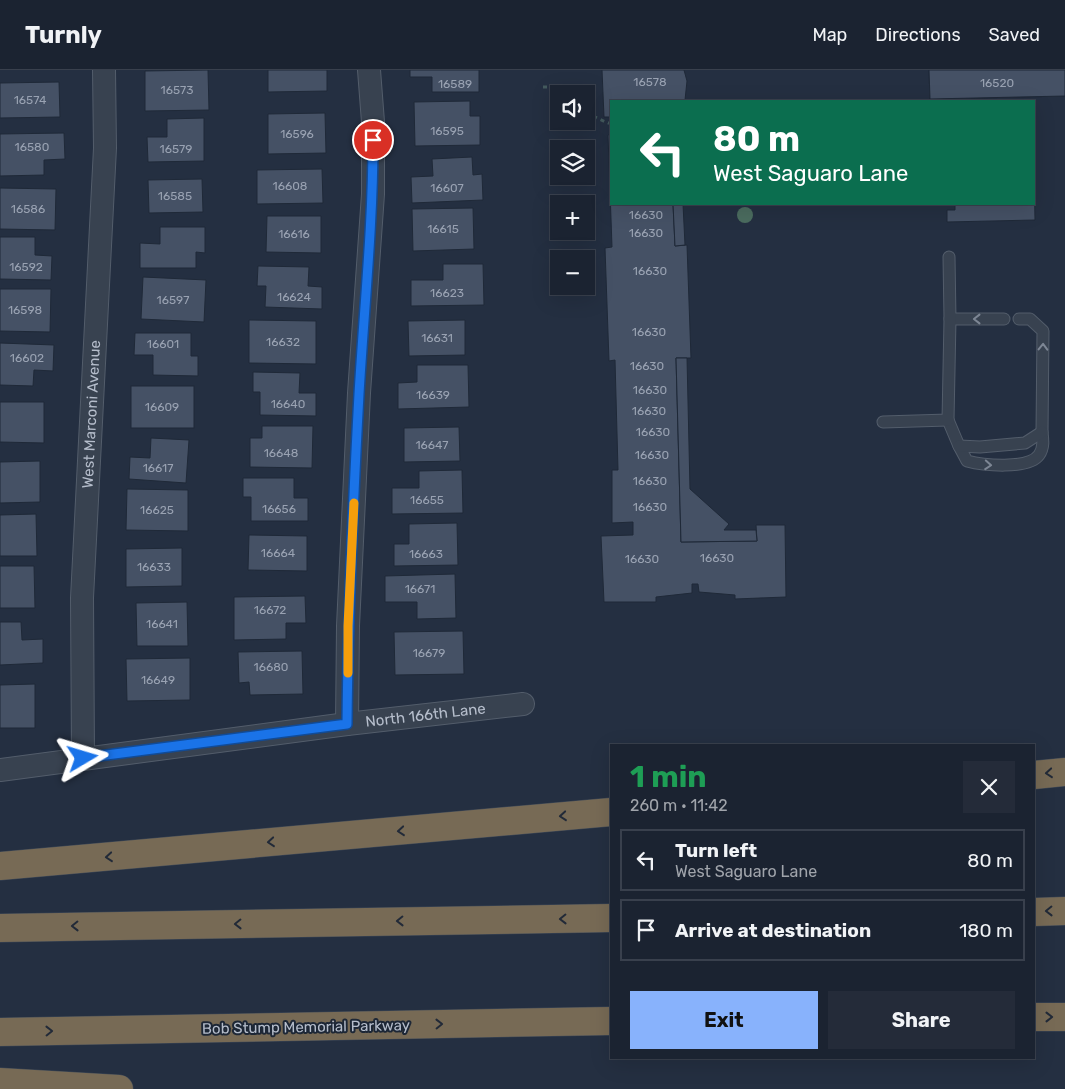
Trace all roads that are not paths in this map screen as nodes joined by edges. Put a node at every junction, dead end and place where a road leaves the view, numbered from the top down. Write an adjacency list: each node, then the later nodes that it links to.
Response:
1 (104, 70): 13 (street, West Marconi Avenue)
2 (369, 70): 12 (street)
3 (949, 257): 4 (lane)
4 (950, 319): 5 (lane, one-way to 4); 7 (lane)
5 (1004, 319)
6 (1019, 319): 9 (lane, one-way to 6)
7 (948, 420): 8 (lane); 10 (lane)
8 (883, 422)
9 (1042, 432): 10 (lane); 10 (lane, one-way to 9)
10 (959, 446)
11 (523, 704): 12 (street, North 166th Lane)
12 (347, 724): 13 (street, North 166th Lane)
13 (83, 758): 14 (street, North 166th Lane)
14 (0, 770)
15 (1065, 772): 16 (highway, one-way to 16)
16 (1035, 774)
17 (610, 812): 18 (highway, one-way to 18)
18 (0, 866)
19 (1065, 911): 20 (highway, one-way to 20)
20 (1035, 912)
21 (610, 918): 22 (highway, one-way to 22)
22 (0, 928)
23 (1035, 1017): 24 (highway, one-way to 24)
24 (1065, 1017)
25 (610, 1021): 26 (highway, Bob Stump Memorial Parkway, one-way to 25)
26 (0, 1032)
27 (0, 1082): 28 (highway)
28 (119, 1089)

